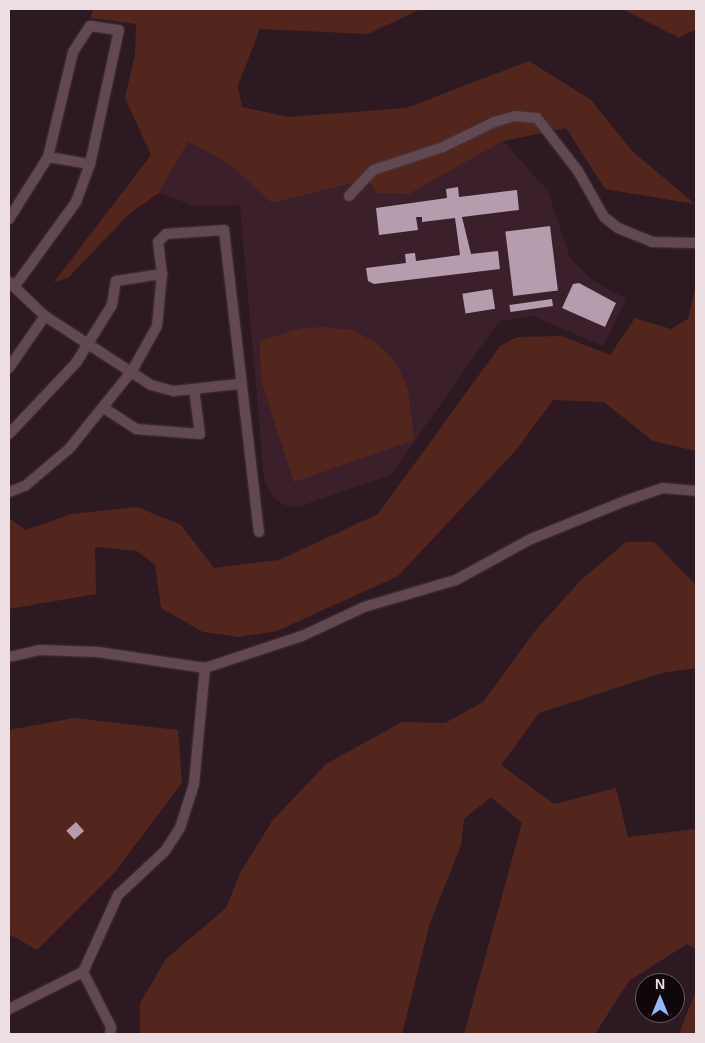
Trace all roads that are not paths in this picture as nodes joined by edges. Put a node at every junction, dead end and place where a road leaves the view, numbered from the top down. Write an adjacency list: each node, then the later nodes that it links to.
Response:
1 (48, 157): 2 (street); 2 (street); 4 (street)
2 (90, 164): 7 (street)
3 (349, 196): 5 (street)
4 (9, 219)
5 (696, 243)
6 (162, 274): 9 (street); 11 (street); 12 (street)
7 (12, 284): 8 (street)
8 (45, 316): 9 (street); 10 (street)
9 (88, 341): 11 (street); 15 (street)
10 (9, 368)
11 (132, 371): 13 (street); 14 (street)
12 (239, 384): 13 (street); 18 (street)
13 (194, 389): 14 (street)
14 (104, 408): 17 (street)
15 (9, 434)
16 (696, 491): 20 (street)
17 (9, 492)
18 (259, 532)
19 (9, 657): 20 (street)
20 (206, 668): 21 (street)
21 (83, 972): 22 (street); 23 (street)
22 (9, 1010)
23 (110, 1034)

